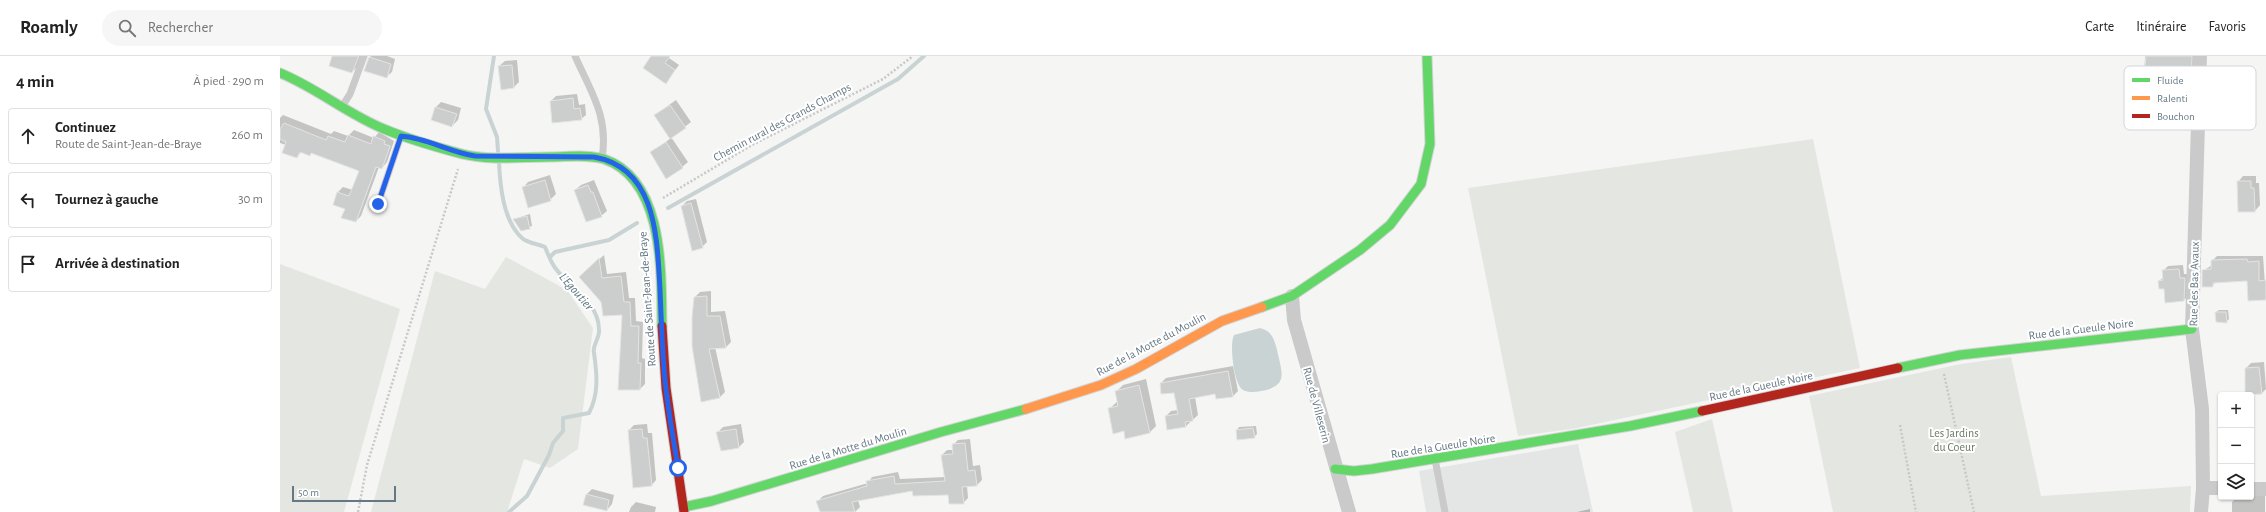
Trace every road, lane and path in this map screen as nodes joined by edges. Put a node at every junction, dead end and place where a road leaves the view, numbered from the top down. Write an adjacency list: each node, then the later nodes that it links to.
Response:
1 (364, 56): 8 (lane)
2 (575, 56): 11 (lane)
3 (912, 56): 13 (path, Chemin rural des Grands Champs)
4 (1427, 56): 15 (street, Rue de la Motte du Moulin)
5 (2200, 56): 6 (street, Rue des Bas Avaux)
6 (2200, 66)
7 (280, 73): 8 (street, Route de Saint-Jean-de-Braye)
8 (342, 107): 10 (street, Route de Saint-Jean-de-Braye)
9 (2198, 130): 16 (street, Rue des Bas Avaux)
10 (401, 136): 11 (street, Route de Saint-Jean-de-Braye); 14 (lane)
11 (602, 158): 25 (street, Route de Saint-Jean-de-Braye)
12 (459, 167): 26 (path)
13 (658, 201)
14 (378, 204)
15 (1292, 296): 20 (street, Rue de Villeserin); 25 (street, Rue de la Motte du Moulin)
16 (2192, 329): 19 (street, Rue de la Gueule Noire); 21 (street, Rue des Bas Avaux)
17 (1943, 371): 30 (path)
18 (1900, 425): 29 (path)
19 (1435, 459): 20 (street, Rue de la Gueule Noire); 28 (lane)
20 (1335, 469): 27 (street, Rue de Villeserin)
21 (2203, 488): 22 (street); 31 (street, Rue des Bas Avaux)
22 (2218, 488)
23 (2254, 489): 24 (street)
24 (2266, 489)
25 (684, 510)
26 (358, 512)
27 (1348, 512)
28 (1445, 512)
29 (1916, 512)
30 (1974, 512)
31 (2201, 512)

